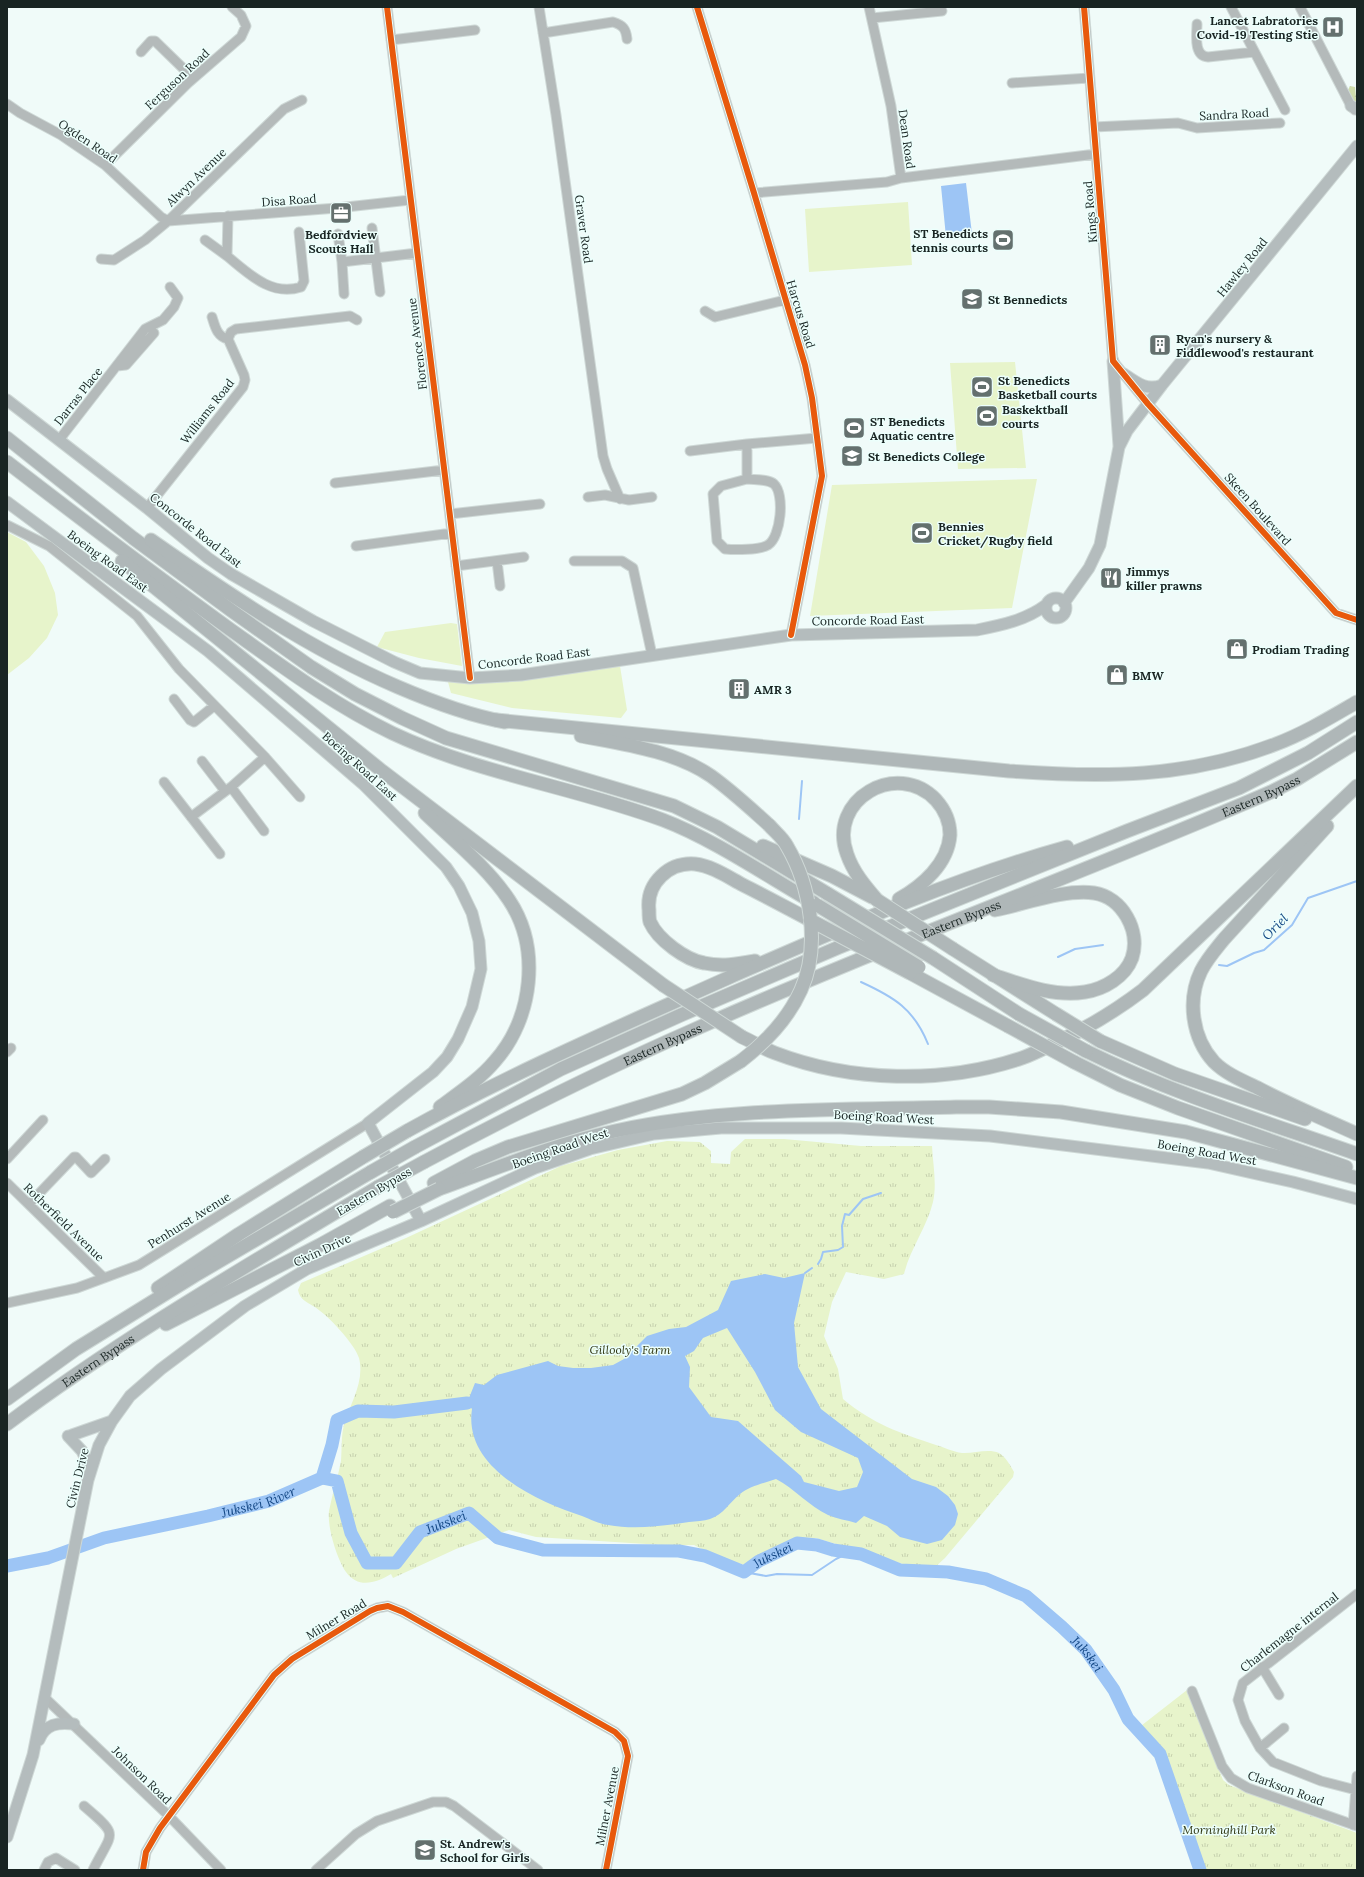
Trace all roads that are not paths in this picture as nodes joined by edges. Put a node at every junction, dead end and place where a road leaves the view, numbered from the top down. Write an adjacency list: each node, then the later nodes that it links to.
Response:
1 (232, 7): 18 (street, Ferguson Road)
2 (387, 7): 15 (street, Florence Avenue)
3 (539, 7): 13 (street, Graver Road)
4 (696, 7): 32 (street, Harcus Road)
5 (869, 7): 10 (street, Dean Road)
6 (1084, 7): 19 (street, Kings Road)
7 (1231, 7): 17 (street)
8 (1300, 7): 23 (street)
9 (942, 11): 10 (street)
10 (872, 18): 31 (street, Dean Road)
11 (1197, 24): 17 (street)
12 (475, 30): 15 (street)
13 (543, 33): 14 (street); 73 (street, Graver Road)
14 (628, 39)
15 (391, 40): 33 (street, Florence Avenue)
16 (142, 52): 18 (street)
17 (1254, 52): 24 (street)
18 (193, 78): 30 (street, Ferguson Road)
19 (1089, 78): 20 (street); 27 (street, Kings Road)
20 (1012, 83)
21 (302, 100): 35 (street, Alwyn Avenue)
22 (7, 104): 25 (street, Ogden Road)
23 (1355, 109)
24 (1285, 110)
25 (11, 113): 30 (street, Ogden Road)
26 (1280, 123): 27 (street, Sandra Road)
27 (1094, 127): 29 (street, Kings Road)
28 (1357, 146): 57 (main road, Hawley Road)
29 (1096, 154): 31 (street); 54 (street, Kings Road)
30 (105, 165): 35 (street, Ogden Road)
31 (901, 178): 32 (street, Dean Road)
32 (754, 193): 48 (street, Harcus Road)
33 (410, 200): 34 (street, Disa Road); 40 (street, Florence Avenue)
34 (228, 216): 35 (street, Disa Road); 41 (street)
35 (168, 221): 43 (street, Alwyn Avenue)
36 (372, 228): 42 (street)
37 (299, 232): 41 (street)
38 (338, 234): 44 (street)
39 (205, 240): 41 (street)
40 (417, 253): 42 (street); 67 (street, Florence Avenue)
41 (227, 256)
42 (377, 258): 44 (street); 46 (street)
43 (100, 259)
44 (342, 262): 47 (street)
45 (170, 287): 55 (street, Darras Place)
46 (380, 292)
47 (344, 294)
48 (785, 300): 49 (street); 60 (street, Harcus Road)
49 (705, 312)
50 (212, 316): 53 (street)
51 (357, 320): 53 (street)
52 (154, 333): 55 (street)
53 (228, 339): 76 (street, Williams Road)
54 (1113, 361): 56 (street); 64 (main road)
55 (117, 366): 61 (street, Darras Place)
56 (1124, 374): 57 (main road); 59 (street)
57 (1162, 385): 59 (main road, Hawley Road)
58 (7, 400): 61 (main road, Concorde Road East)
59 (1148, 404): 64 (main road, Concorde Road East); 88 (street, Skeen Boulevard)
60 (817, 438): 63 (street); 90 (street, Harcus Road)
61 (59, 440): 76 (main road, Concorde Road East)
62 (11, 441): 96 (highway); 108 (highway)
63 (747, 444): 65 (street); 68 (street)
64 (1119, 447): 86 (main road, Concorde Road East)
65 (690, 451)
66 (7, 462): 70 (highway)
67 (444, 470): 69 (street); 77 (street, Florence Avenue)
68 (747, 479): 68 (street)
69 (335, 483)
70 (36, 485): 101 (highway); 116 (highway, bridge)
71 (588, 497): 73 (street)
72 (652, 497): 73 (street)
73 (620, 499)
74 (7, 502): 119 (main road, Boeing Road East)
75 (540, 504): 77 (street)
76 (147, 508): 92 (main road, Concorde Road East)
77 (450, 514): 79 (street, Florence Avenue)
78 (7, 525): 95 (street)
79 (452, 533): 80 (street); 84 (street, Florence Avenue)
80 (356, 546)
81 (524, 557): 82 (street)
82 (497, 561): 84 (street); 85 (street)
83 (574, 561): 91 (street)
84 (456, 566): 92 (street, Florence Avenue)
85 (500, 586)
86 (1055, 602): 87 (main road); 87 (main road); 89 (main road, Concorde Road East)
87 (1052, 617): 89 (main road, Concorde Road East)
88 (1357, 620)
89 (1002, 625): 90 (main road, Concorde Road East)
90 (791, 635): 91 (main road, Concorde Road East)
91 (652, 655): 92 (main road, Concorde Road East)
92 (470, 678)
93 (174, 699): 95 (street)
94 (1357, 702): 96 (highway)
95 (214, 706): 99 (street)
96 (496, 720): 129 (highway, bridge)
97 (1357, 722): 110 (highway, Eastern Bypass)
98 (1357, 742): 113 (highway, Eastern Bypass)
99 (265, 757): 104 (street); 106 (street)
100 (202, 761): 104 (street)
101 (382, 771): 103 (highway, bridge); 120 (highway)
102 (164, 782): 107 (street)
103 (1357, 786)
104 (228, 789): 107 (street); 109 (street)
105 (1357, 791): 121 (highway)
106 (300, 797)
107 (191, 817): 111 (street)
108 (717, 827): 112 (highway); 123 (highway, bridge)
109 (264, 831)
110 (1127, 831): 114 (highway); 135 (highway, Eastern Bypass, bridge)
111 (220, 854)
112 (862, 889): 114 (highway); 117 (highway, bridge)
113 (961, 918): 117 (highway); 136 (highway, Eastern Bypass, bridge)
114 (842, 929): 115 (highway)
115 (824, 936): 116 (highway, bridge); 120 (highway)
116 (915, 970): 126 (highway, bridge)
117 (993, 975): 122 (highway, bridge)
118 (43, 1120): 124 (street)
119 (368, 1124): 132 (main road); 133 (street, Penhurst Avenue)
120 (410, 1130): 135 (highway, bridge)
121 (1357, 1134)
122 (1357, 1139)
123 (1357, 1154)
124 (7, 1159)
125 (105, 1159): 131 (street)
126 (1357, 1171)
127 (1357, 1178): 129 (highway)
128 (7, 1183): 131 (street, Rotherfield Avenue)
129 (437, 1186): 136 (highway, bridge)
130 (1357, 1199): 132 (main road, Boeing Road West)
131 (29, 1204): 133 (street, Rotherfield Avenue)
132 (421, 1221): 138 (main road, Civin Drive)
133 (104, 1278): 134 (street, Penhurst Avenue)
134 (7, 1303)
135 (76, 1349): 137 (highway, Eastern Bypass)
136 (114, 1350): 139 (highway, Eastern Bypass)
137 (7, 1399)
138 (112, 1421): 140 (main road, Civin Drive); 140 (main road)
139 (7, 1424)
140 (91, 1470): 145 (main road, Civin Drive)
141 (1357, 1594): 142 (street, Charlemagne internal)
142 (1262, 1667): 144 (street); 149 (street, Charlemagne internal)
143 (1192, 1691): 155 (street, Clarkson Road)
144 (1278, 1695)
145 (45, 1698): 146 (street, Johnson Road); 150 (main road, Civin Drive)
146 (74, 1724): 150 (main road); 154 (street, Johnson Road)
147 (1284, 1728): 149 (street)
148 (627, 1746): 154 (street, Milner Road); 164 (street, Milner Avenue)
149 (1260, 1748): 152 (street, Charlemagne internal)
150 (33, 1755): 156 (main road, Civin Drive)
151 (1357, 1776): 152 (street)
152 (1356, 1790): 155 (street)
153 (84, 1806): 159 (street)
154 (169, 1816): 160 (street, Milner Road); 161 (street, Johnson Road)
155 (1355, 1825)
156 (7, 1837)
157 (44, 1870): 158 (street)
158 (74, 1870)
159 (93, 1870)
160 (142, 1870)
161 (221, 1870)
162 (316, 1870): 163 (street)
163 (538, 1870)
164 (606, 1870)

